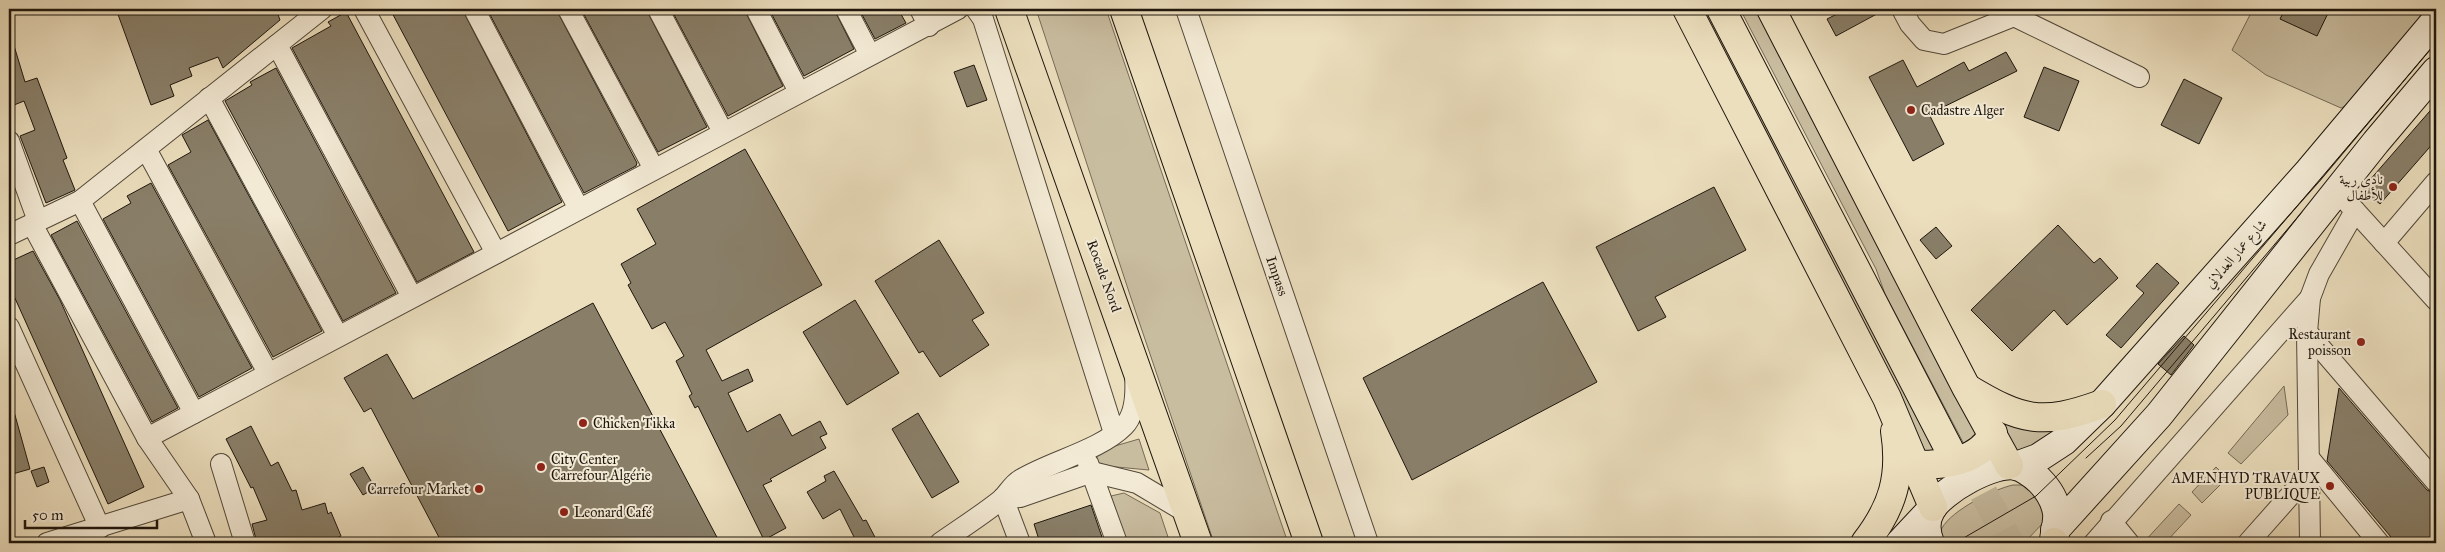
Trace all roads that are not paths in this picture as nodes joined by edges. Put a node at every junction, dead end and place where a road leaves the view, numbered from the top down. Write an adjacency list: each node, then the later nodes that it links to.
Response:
1 (322, 9): 20 (street)
2 (364, 9): 38 (street)
3 (474, 9): 33 (street)
4 (568, 9): 29 (street)
5 (658, 9): 26 (street)
6 (756, 9): 24 (street)
7 (846, 9): 21 (street)
8 (958, 9): 18 (street)
9 (976, 9): 51 (street)
10 (1009, 9): 45 (highway, Rocade Nord)
11 (1124, 9): 75 (highway)
12 (1186, 9): 76 (street, Impass)
13 (1686, 9): 48 (highway)
14 (1721, 9): 15 (highway)
15 (1733, 9)
16 (1771, 9): 47 (highway)
17 (1902, 9): 23 (street)
18 (925, 17): 21 (street)
19 (2436, 20): 49 (main road, شارع عمار العدلاني)
20 (277, 45): 25 (street); 39 (street)
21 (870, 55): 24 (street)
22 (2436, 71): 31 (main road)
23 (2139, 77)
24 (799, 92): 26 (street)
25 (209, 98): 28 (street); 44 (street)
26 (723, 132): 29 (street)
27 (9, 141): 35 (street)
28 (146, 149): 32 (street); 46 (street)
29 (654, 169): 33 (street)
30 (2436, 182): 37 (street)
31 (2337, 191): 34 (street); 67 (main road)
32 (80, 201): 35 (street); 50 (street)
33 (579, 208): 38 (street)
34 (2355, 211): 37 (street); 40 (street)
35 (35, 222): 36 (street); 53 (street)
36 (9, 235)
37 (2384, 242): 41 (street)
38 (496, 253): 39 (street)
39 (412, 297): 44 (street)
40 (2310, 298): 43 (street); 65 (street)
41 (2436, 300)
42 (9, 327): 66 (street)
43 (2307, 332): 58 (street); 60 (street)
44 (338, 336): 46 (street)
45 (1132, 353): 51 (street); 64 (highway, Rocade Nord)
46 (268, 373): 50 (street)
47 (1966, 387): 49 (highway); 52 (highway)
48 (1887, 398): 56 (highway); 77 (highway)
49 (2102, 404): 57 (main road, شارع عمار العدلاني)
50 (194, 413): 53 (street)
51 (1114, 433): 54 (street)
52 (1993, 434): 56 (highway); 57 (highway)
53 (147, 438): 62 (street)
54 (1085, 451): 59 (street); 61 (street)
55 (220, 464): 70 (street)
56 (1917, 465): 63 (highway)
57 (2013, 466): 63 (main road, شارع عمار العدلاني); 67 (main road)
58 (2310, 466): 82 (street); 83 (street); 84 (street)
59 (1092, 472): 61 (street); 64 (street); 73 (street)
60 (2436, 482)
61 (1003, 498): 71 (street); 72 (street)
62 (189, 499): 66 (street); 69 (street)
63 (1931, 509): 78 (main road, شارع عمار العدلاني); 79 (main road)
64 (1189, 514): 74 (highway, Rocade Nord)
65 (2111, 521): 80 (street); 81 (street)
66 (100, 528): 68 (street)
67 (2054, 540)
68 (47, 543)
69 (206, 543)
70 (245, 543)
71 (940, 543)
72 (1020, 543)
73 (1117, 543)
74 (1198, 543)
75 (1309, 543)
76 (1368, 543)
77 (1865, 543)
78 (1900, 543)
79 (1930, 543)
80 (2094, 543)
81 (2129, 543)
82 (2248, 543)
83 (2310, 543)
84 (2379, 543)

